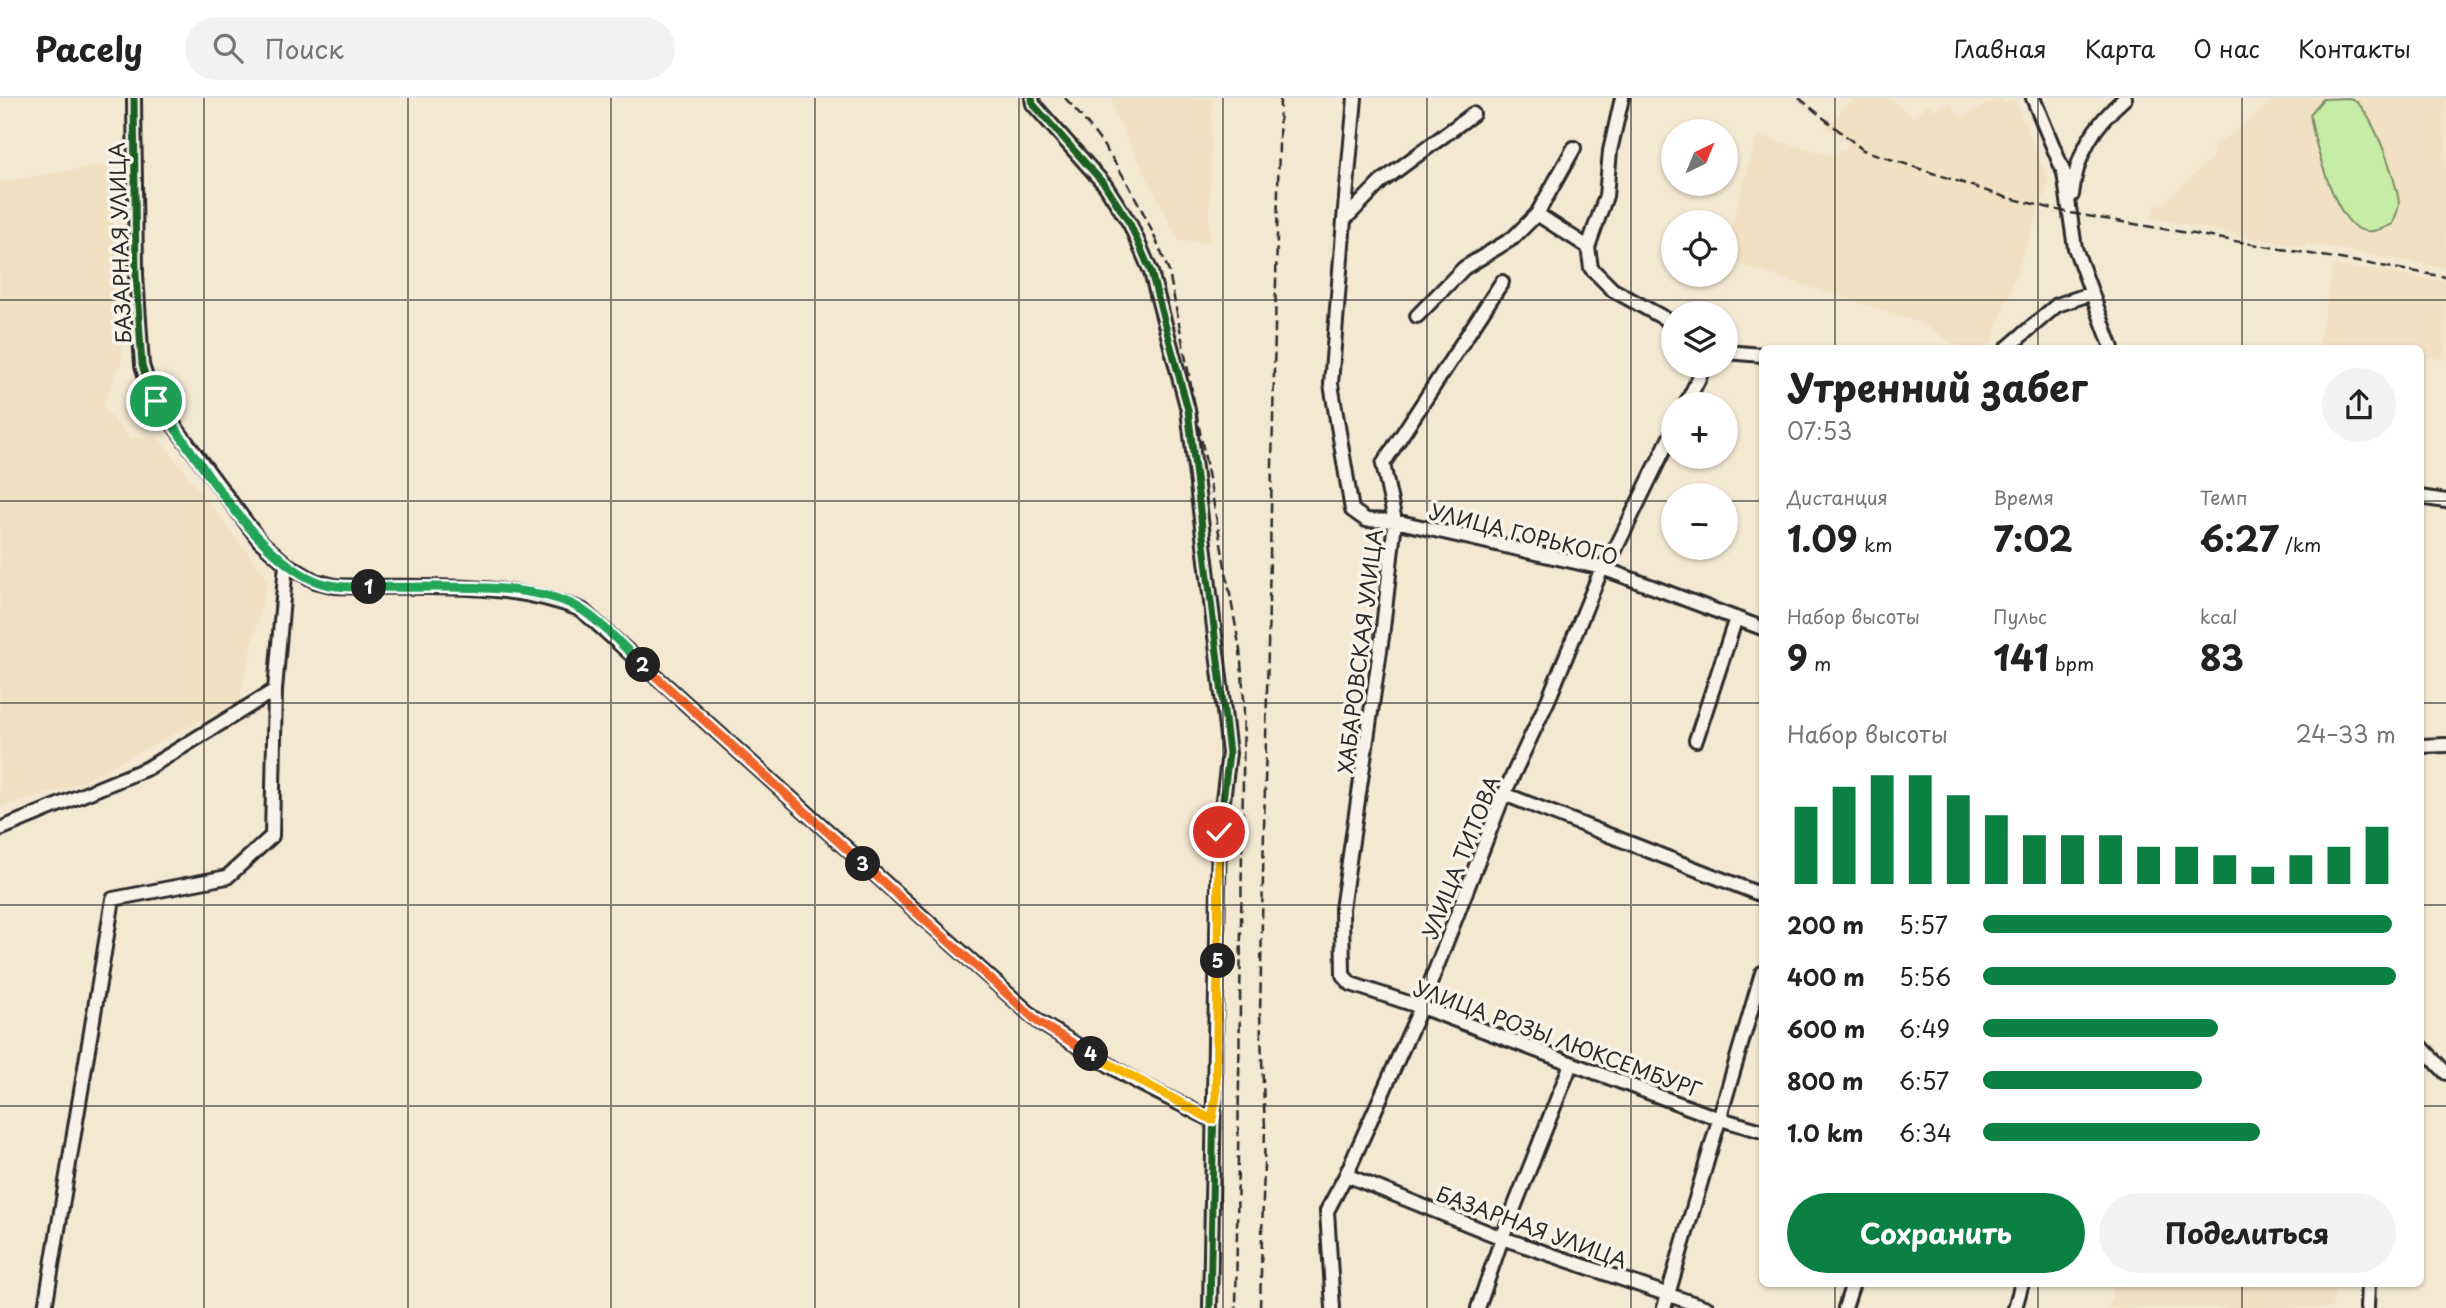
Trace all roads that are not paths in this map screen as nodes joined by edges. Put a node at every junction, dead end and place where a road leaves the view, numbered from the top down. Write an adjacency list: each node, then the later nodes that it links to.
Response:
1 (134, 98): 25 (street, БАЗАРНАЯ УЛИЦА)
2 (1032, 98): 43 (street)
3 (1355, 98): 11 (street, УЛИЦА ГОРЬКОГО)
4 (1622, 98): 12 (street)
5 (2033, 98): 9 (street)
6 (2125, 98): 9 (street)
7 (1474, 114): 11 (street)
8 (1574, 148): 10 (street)
9 (2070, 213): 14 (street)
10 (1537, 214): 12 (street); 15 (street)
11 (1344, 220): 24 (street, УЛИЦА ГОРЬКОГО)
12 (1588, 247): 16 (street)
13 (1502, 282): 24 (street, ХАБАРОВСКАЯ УЛИЦА)
14 (2090, 294): 17 (street); 18 (street)
15 (1417, 316)
16 (1661, 316)
17 (2010, 345)
18 (2111, 345)
19 (1738, 353): 20 (street)
20 (1759, 355)
21 (1661, 455): 26 (street, УЛИЦА ТИТОВА)
22 (2424, 498): 23 (street)
23 (2446, 501)
24 (1395, 522): 26 (street, УЛИЦА ГОРЬКОГО); 36 (street, ХАБАРОВСКАЯ УЛИЦА)
25 (286, 564): 29 (street); 43 (street, БАЗАРНАЯ УЛИЦА)
26 (1602, 568): 27 (street, УЛИЦА ГОРЬКОГО); 33 (street, УЛИЦА ТИТОВА)
27 (1735, 618): 28 (street, УЛИЦА ГОРЬКОГО); 30 (street)
28 (1759, 627)
29 (275, 690): 34 (street); 51 (street)
30 (1696, 740)
31 (2446, 745): 32 (street)
32 (2424, 746)
33 (1504, 794): 35 (street); 38 (street, УЛИЦА ТИТОВА)
34 (0, 829)
35 (1759, 894)
36 (1343, 975): 38 (street, УЛИЦА РОЗЫ ЛЮКСЕМБУРГ)
37 (1759, 983): 42 (street)
38 (1421, 1007): 40 (street, УЛИЦА РОЗЫ ЛЮКСЕМБУРГ); 45 (street, УЛИЦА ТИТОВА)
39 (2424, 1049): 41 (street)
40 (1571, 1064): 42 (street, УЛИЦА РОЗЫ ЛЮКСЕМБУРГ); 46 (street)
41 (2446, 1073)
42 (1717, 1118): 44 (street, УЛИЦА РОЗЫ ЛЮКСЕМБУРГ); 50 (street)
43 (1212, 1120): 52 (street)
44 (1759, 1130)
45 (1346, 1175): 46 (street, БАЗАРНАЯ УЛИЦА); 53 (street, УЛИЦА ТИТОВА)
46 (1502, 1238): 50 (street, БАЗАРНАЯ УЛИЦА); 54 (street)
47 (1852, 1287): 57 (street)
48 (2021, 1287): 58 (street)
49 (2368, 1287): 59 (street)
50 (1668, 1295): 55 (street); 56 (street, БАЗАРНАЯ УЛИЦА)
51 (45, 1308)
52 (1210, 1308)
53 (1333, 1308)
54 (1478, 1308)
55 (1664, 1308)
56 (1707, 1308)
57 (1845, 1308)
58 (2015, 1308)
59 (2367, 1308)

